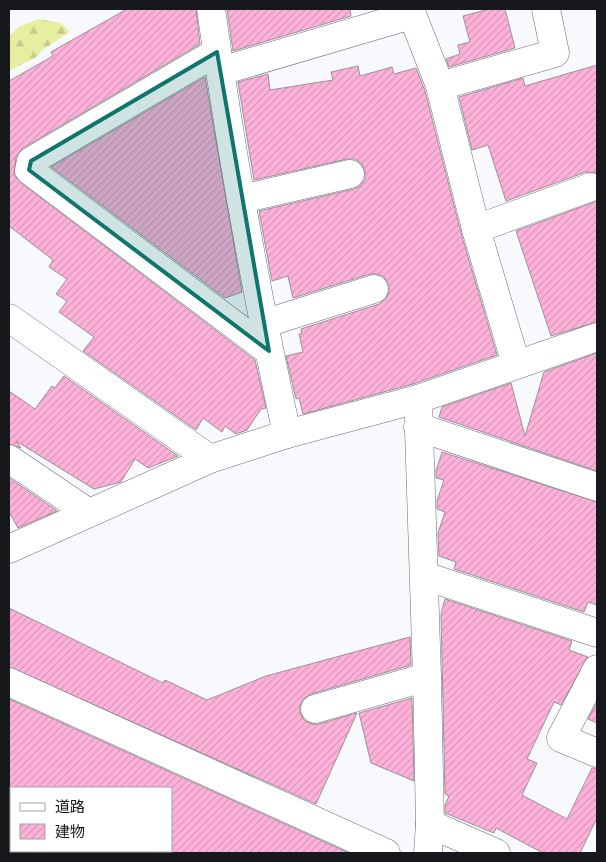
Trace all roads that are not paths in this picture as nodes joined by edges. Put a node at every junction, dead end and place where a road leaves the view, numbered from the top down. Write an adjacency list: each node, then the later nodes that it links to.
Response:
1 (211, 9): 4 (street)
2 (546, 9): 5 (street)
3 (411, 12): 4 (street); 5 (street)
4 (219, 62): 8 (street); 14 (street)
5 (440, 86): 9 (street)
6 (350, 174): 8 (street)
7 (591, 187): 9 (street)
8 (241, 199): 12 (street)
9 (476, 229): 15 (street)
10 (374, 289): 12 (street)
11 (9, 318): 20 (street)
12 (262, 324): 14 (street)
13 (597, 337): 15 (street)
14 (269, 351): 18 (street)
15 (516, 364): 16 (street)
16 (418, 398): 17 (street); 18 (street)
17 (418, 427): 21 (street); 24 (street)
18 (287, 434): 20 (street)
19 (9, 459): 22 (street)
20 (210, 459): 22 (street)
21 (597, 487)
22 (88, 513): 23 (street)
23 (9, 549)
24 (425, 576): 25 (street); 27 (street)
25 (597, 633)
26 (597, 669): 30 (street)
27 (427, 677): 29 (street); 31 (street)
28 (9, 682): 32 (street)
29 (315, 709)
30 (597, 753)
31 (430, 824): 33 (street); 34 (street)
32 (386, 853)
33 (428, 853)
34 (496, 853)

